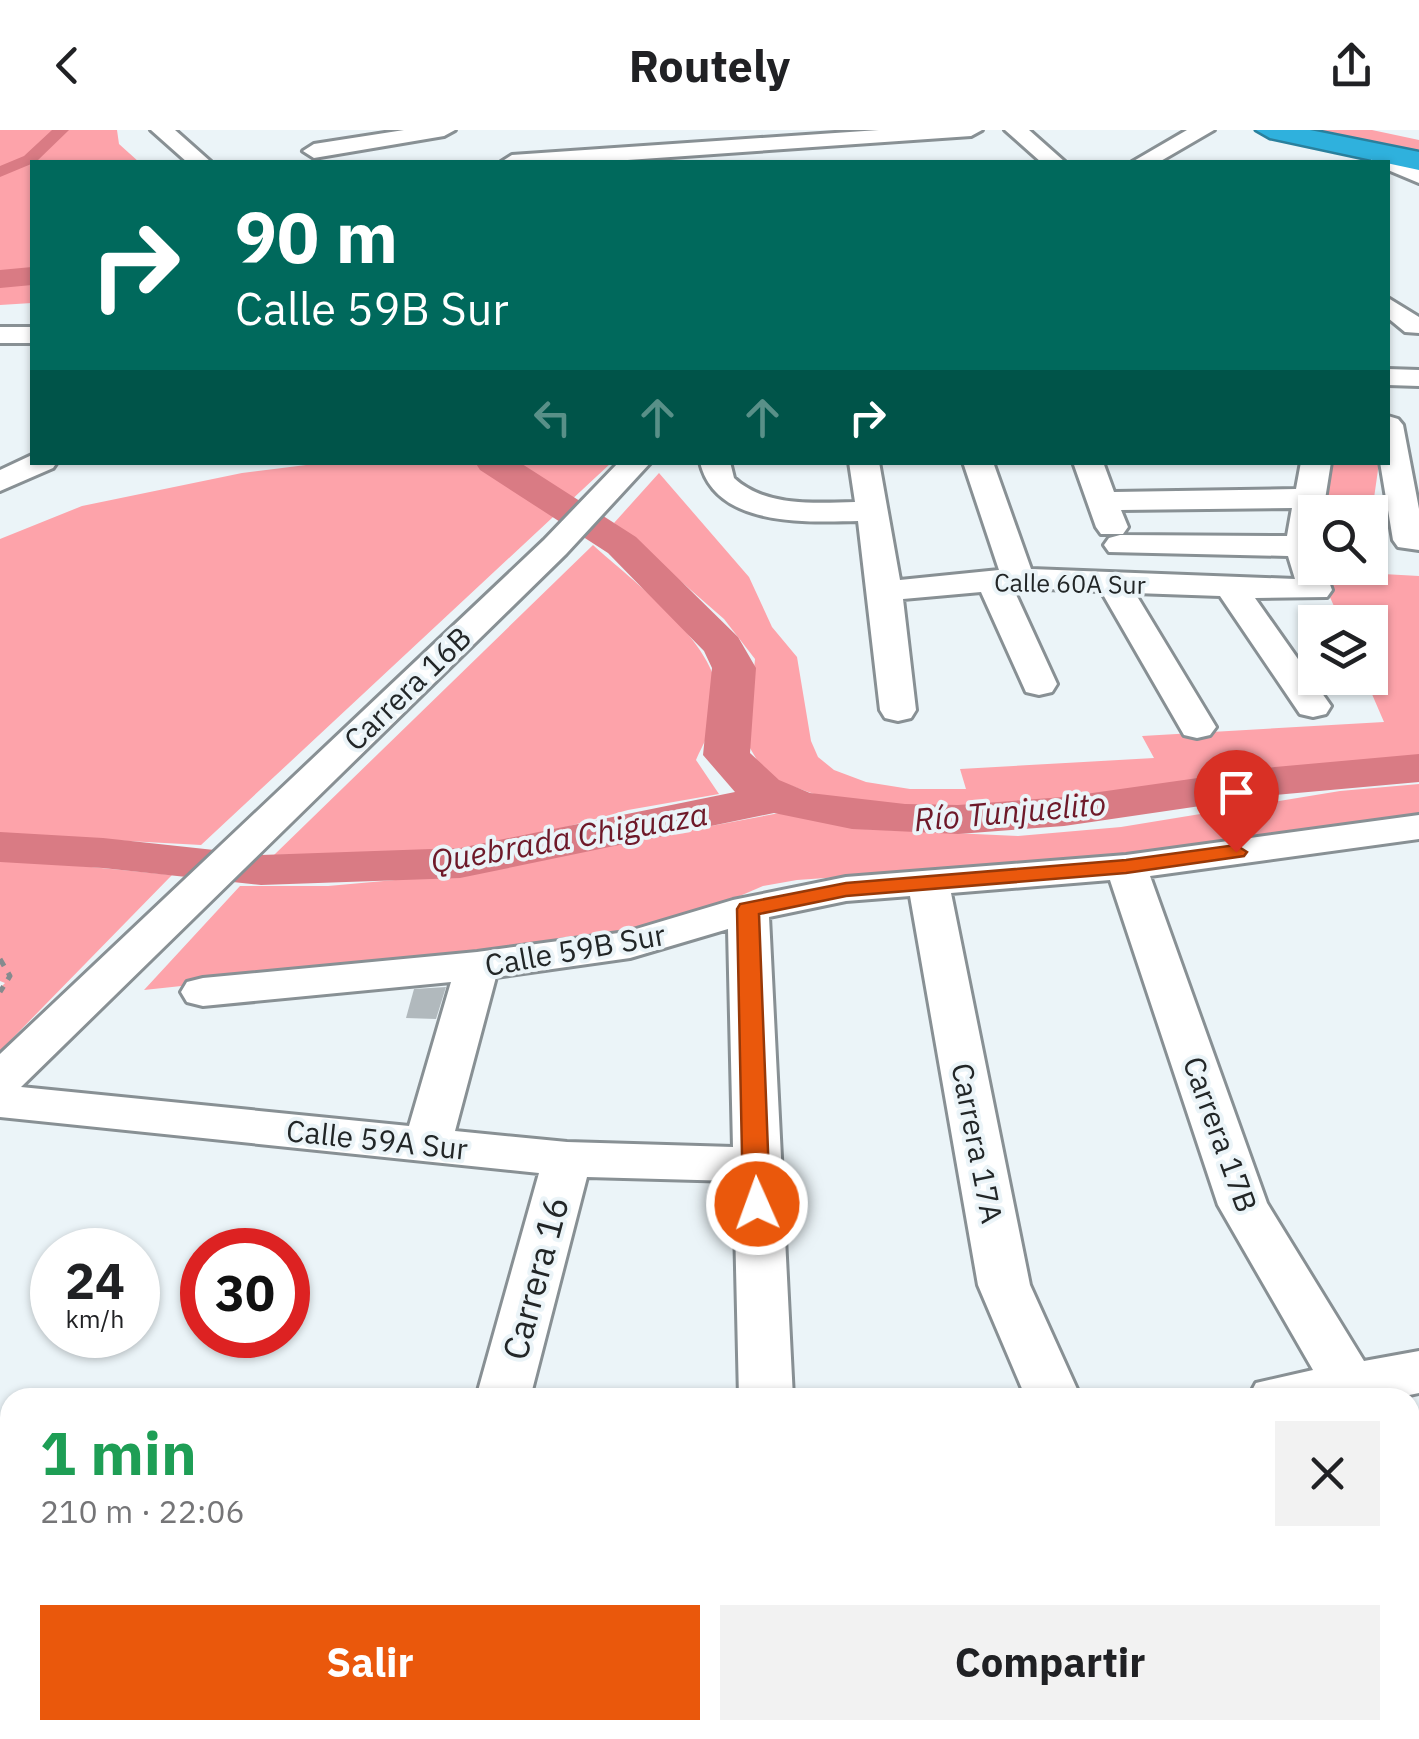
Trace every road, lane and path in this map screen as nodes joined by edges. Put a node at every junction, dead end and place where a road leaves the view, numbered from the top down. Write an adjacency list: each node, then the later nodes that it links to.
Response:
1 (171, 130): 9 (street)
2 (444, 130): 10 (street)
3 (645, 130): 19 (street)
4 (738, 130): 16 (street)
5 (971, 130): 12 (street)
6 (1016, 130): 25 (street)
7 (1203, 130): 17 (street)
8 (1270, 130): 15 (highway)
9 (157, 132): 21 (street)
10 (411, 132): 18 (street); 20 (street)
11 (858, 134): 12 (street); 16 (street)
12 (901, 136): 24 (street)
13 (1419, 136): 15 (highway)
14 (522, 140): 22 (street)
15 (1383, 141): 28 (highway)
16 (760, 146): 19 (street)
17 (1172, 147): 26 (street); 27 (street)
18 (314, 151)
19 (679, 152): 23 (street)
20 (442, 153)
21 (197, 160)
22 (544, 160)
23 (573, 160)
24 (917, 160)
25 (1052, 160)
26 (1147, 160)
27 (1189, 160)
28 (1419, 161)
29 (1390, 163): 30 (street)
30 (1419, 176)
31 (0, 335): 32 (street)
32 (30, 335)
33 (1390, 377): 34 (street)
34 (1419, 378)
35 (1390, 415): 36 (street)
36 (1419, 417)
37 (1400, 445): 48 (street)
38 (36, 465): 45 (street)
39 (716, 465): 50 (street)
40 (864, 465): 50 (street)
41 (979, 465): 54 (street)
42 (1089, 465): 49 (street)
43 (1316, 465): 46 (street)
44 (626, 474): 71 (street, Carrera 16B)
45 (0, 482)
46 (1311, 495)
47 (1298, 498): 49 (street)
48 (1410, 499): 51 (street)
49 (1102, 501): 52 (street)
50 (871, 510): 58 (street)
51 (1414, 540)
52 (1120, 545): 53 (street); 55 (street)
53 (1298, 546)
54 (1004, 579): 55 (street, Calle 60A Sur); 58 (street, Calle 60A Sur); 59 (street)
55 (1123, 583): 57 (street, Calle 60A Sur); 62 (street)
56 (1313, 585): 57 (street, Calle 60A Sur)
57 (1231, 588): 60 (street)
58 (884, 591): 61 (street)
59 (1038, 684)
60 (1313, 706)
61 (898, 710)
62 (1197, 727)
63 (1419, 827): 64 (street, Calle 59B Sur)
64 (1126, 866): 65 (street, Calle 59B Sur); 77 (street, Carrera 17B)
65 (928, 881): 66 (street, Calle 59B Sur); 80 (street, Carrera 17A)
66 (748, 909): 68 (street, Calle 59B Sur); 75 (street)
67 (0, 960): 69 (path)
68 (476, 966): 70 (street, Calle 59B Sur); 73 (street)
69 (0, 992)
70 (203, 992)
71 (0, 1081)
72 (0, 1101): 73 (street, Calle 59A Sur)
73 (427, 1144): 74 (street, Calle 59A Sur)
74 (567, 1159): 75 (street, Calle 59A Sur); 78 (street, Carrera 16)
75 (755, 1165): 79 (street)
76 (1419, 1372): 77 (street)
77 (1350, 1386): 81 (street)
78 (506, 1388)
79 (766, 1388)
80 (1050, 1388)
81 (1338, 1388)

